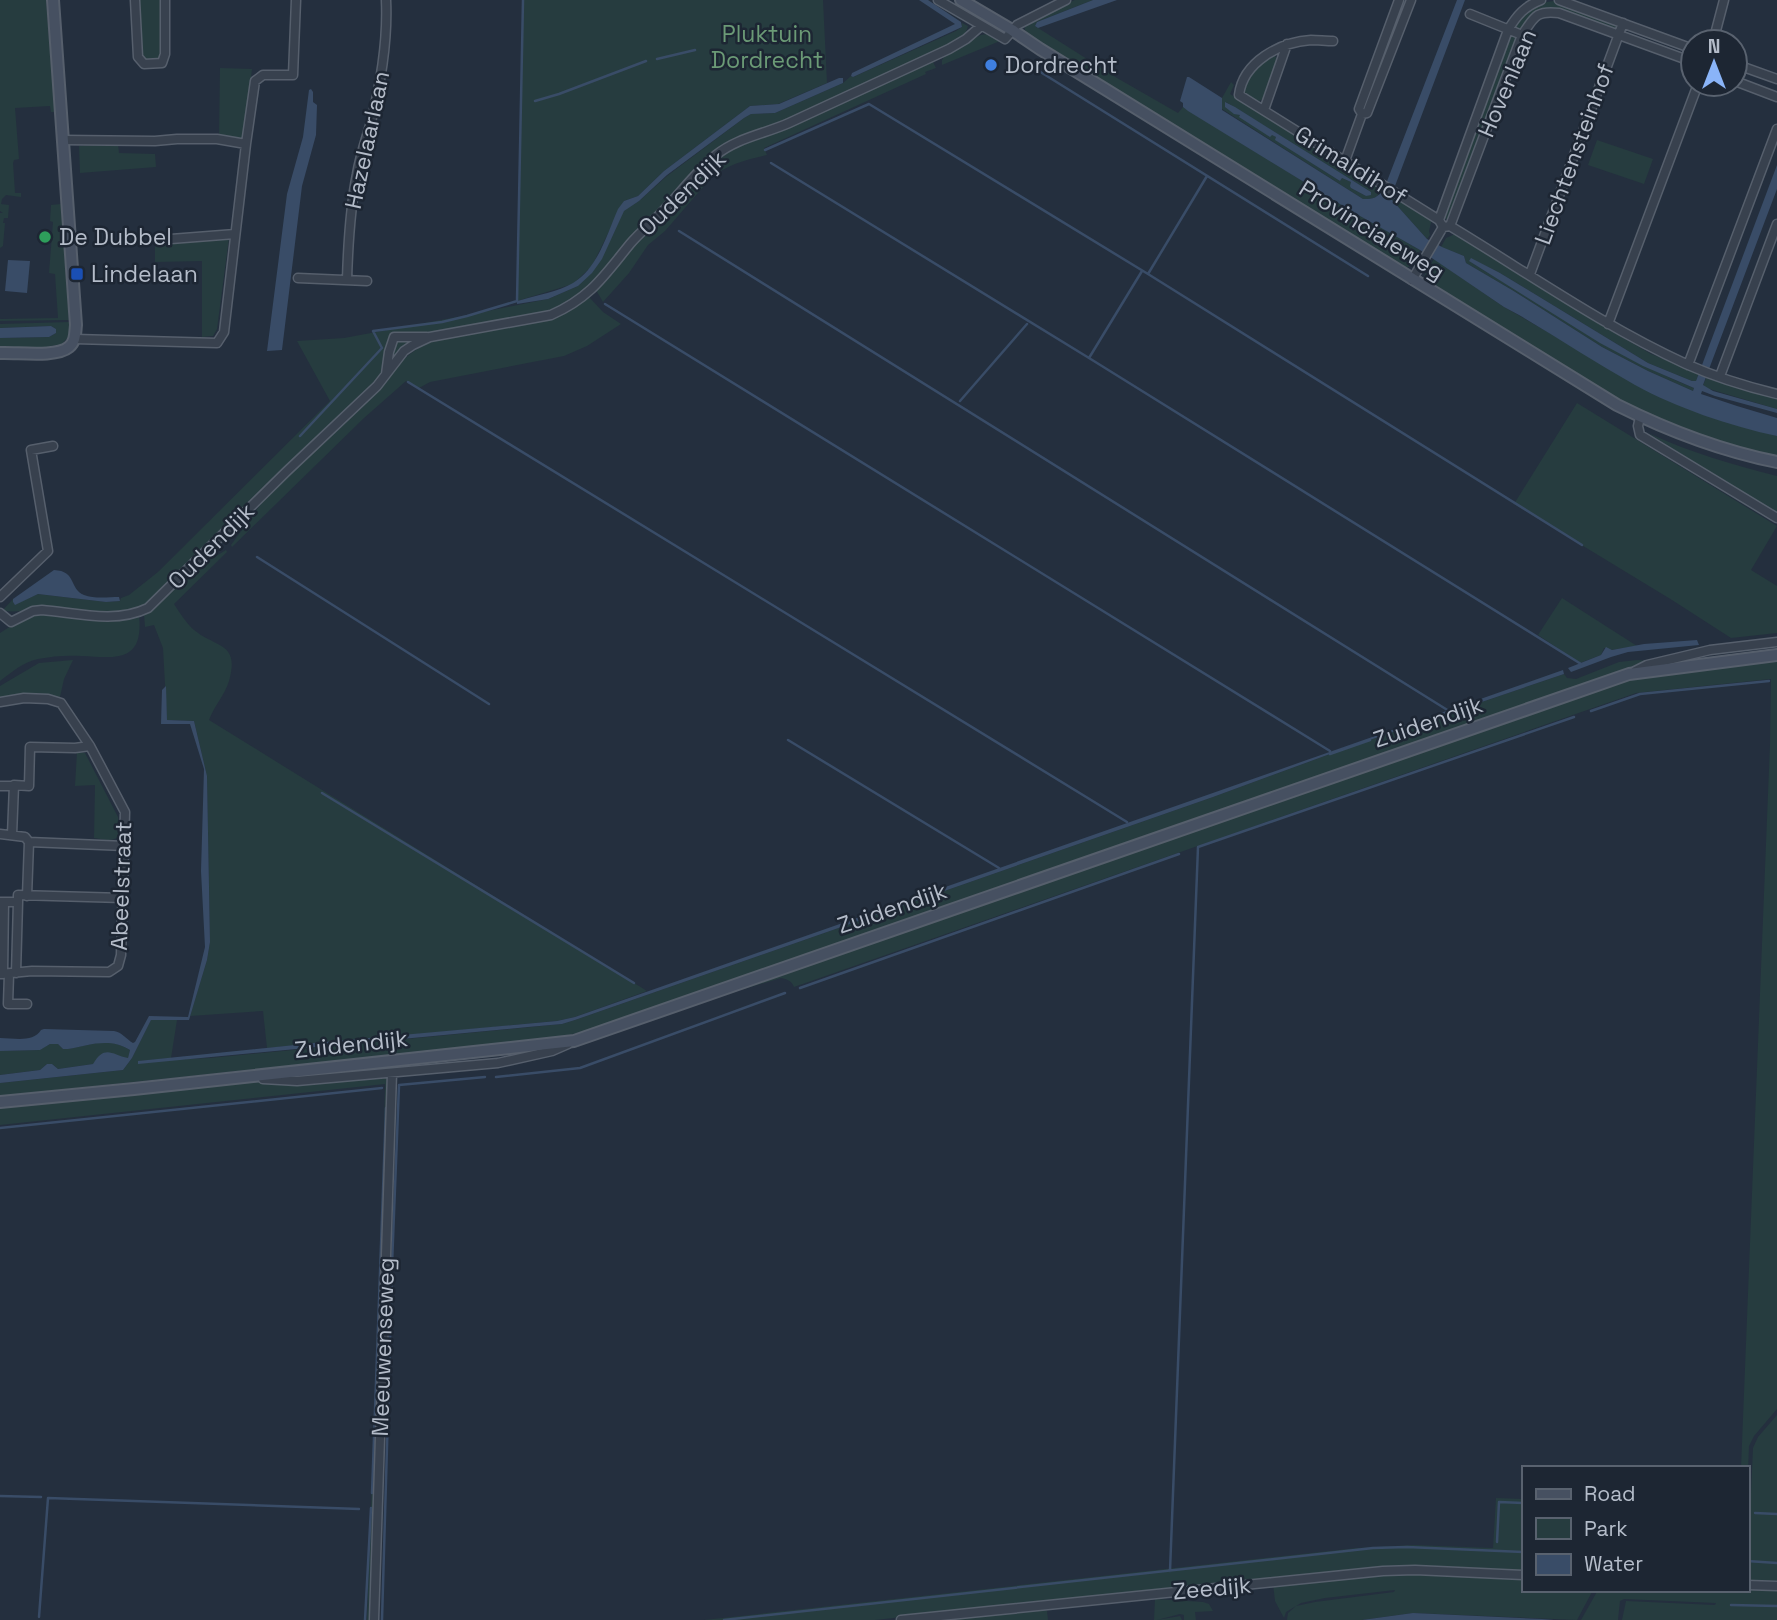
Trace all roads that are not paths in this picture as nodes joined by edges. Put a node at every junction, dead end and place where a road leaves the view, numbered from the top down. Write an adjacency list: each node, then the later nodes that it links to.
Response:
1 (53, 0): 36 (street)
2 (135, 0): 3 (street)
3 (166, 0)
4 (296, 0): 37 (street)
5 (386, 0): 46 (street, Hazelaarlaan)
6 (938, 0): 16 (street)
7 (961, 0): 14 (street, Provincialeweg)
8 (1066, 0): 20 (street)
9 (1399, 0): 34 (street)
10 (1410, 0): 34 (street)
11 (1541, 0): 21 (street, Hovenlaan)
12 (1559, 0): 17 (street)
13 (1724, 0): 19 (street)
14 (976, 9): 16 (street); 20 (street, Provincialeweg)
15 (1469, 14): 21 (street)
16 (970, 19): 18 (street)
17 (1623, 23): 22 (street); 26 (street)
18 (981, 26): 20 (street); 49 (street, Oudendijk)
19 (1717, 28)
20 (1012, 30): 44 (street, Provincialeweg)
21 (1508, 30): 23 (street); 40 (street, Hovenlaan)
22 (1619, 34): 23 (street, Hovenlaan); 27 (street, Hovenlaan); 43 (street, Liechtensteinhof)
23 (1522, 35): 40 (street, Hovenlaan)
24 (1333, 41): 25 (street, Grimaldihof)
25 (1287, 44): 33 (street); 33 (street, Grimaldihof)
26 (1679, 44)
27 (1679, 57)
28 (1749, 69): 29 (street)
29 (1777, 79)
30 (1749, 86): 31 (street)
31 (1777, 97)
32 (1693, 98): 48 (street)
33 (1264, 110): 38 (street, Grimaldihof)
34 (1362, 114): 38 (street)
35 (1777, 129): 52 (street)
36 (63, 140): 37 (street); 50 (street)
37 (246, 144): 41 (street)
38 (1345, 161): 40 (street, Grimaldihof)
39 (1777, 223): 54 (street)
40 (1444, 224): 43 (street, Liechtensteinhof); 44 (street, Hovenlaan)
41 (235, 234): 42 (street); 50 (street)
42 (158, 240)
43 (1530, 274): 48 (street, Liechtensteinhof)
44 (1415, 275): 56 (street, Provincialeweg)
45 (298, 278): 46 (street)
46 (347, 280): 47 (street)
47 (367, 281)
48 (1608, 324): 52 (street, Liechtensteinhof)
49 (429, 337): 53 (street, Oudendijk); 53 (street, Oudendijk)
50 (75, 339): 51 (street)
51 (0, 353)
52 (1688, 365): 54 (street, Liechtensteinhof)
53 (385, 375): 61 (street, Oudendijk)
54 (1716, 375): 55 (street, Liechtensteinhof)
55 (1777, 394)
56 (1640, 417): 58 (street, Provincialeweg); 59 (street)
57 (53, 446): 60 (street)
58 (1777, 462)
59 (1777, 518)
60 (0, 597)
61 (0, 613)
62 (1777, 642): 64 (street)
63 (1777, 655): 64 (street, Zuidendijk)
64 (1629, 674): 79 (street, Zuidendijk)
65 (0, 702): 66 (street, Abeelstraat)
66 (90, 746): 68 (street); 72 (street, Abeelstraat)
67 (0, 786): 68 (street)
68 (14, 786): 70 (street)
69 (0, 834): 70 (street)
70 (12, 835): 71 (street)
71 (29, 842): 72 (street); 73 (street)
72 (125, 846): 74 (street, Abeelstraat)
73 (27, 896): 74 (street); 76 (street)
74 (123, 898): 77 (street, Abeelstraat)
75 (2, 902): 76 (street); 77 (street)
76 (18, 902): 77 (street)
77 (7, 974): 78 (street)
78 (27, 1004)
79 (574, 1041): 80 (street); 81 (street, Zuidendijk)
80 (392, 1073): 81 (street); 86 (street, Meeuwenseweg)
81 (236, 1077): 82 (street, Zuidendijk)
82 (0, 1102)
83 (1522, 1575): 87 (street, Zeedijk)
84 (1749, 1585): 85 (street)
85 (1777, 1586)
86 (374, 1620)
87 (901, 1620)

